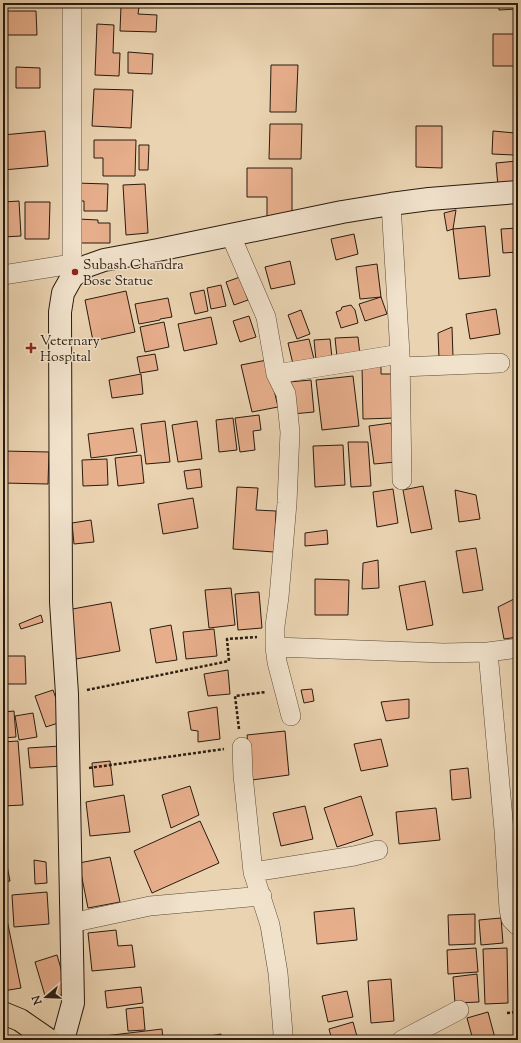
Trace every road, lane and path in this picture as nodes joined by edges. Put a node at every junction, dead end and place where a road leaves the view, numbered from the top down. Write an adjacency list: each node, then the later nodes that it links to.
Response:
1 (72, 3): 5 (street)
2 (518, 192): 3 (main road)
3 (391, 204): 4 (main road); 7 (street)
4 (231, 236): 5 (main road); 9 (street)
5 (72, 271): 6 (street); 15 (main road)
6 (3, 275)
7 (400, 360): 8 (street); 9 (street); 10 (street)
8 (500, 363)
9 (276, 374): 11 (street)
10 (402, 480)
11 (275, 641): 13 (street); 14 (street); 15 (path)
12 (518, 648): 13 (street)
13 (488, 652): 23 (street)
14 (284, 689): 16 (street); 17 (path)
15 (67, 694): 18 (main road)
16 (291, 716)
17 (242, 747): 18 (path); 20 (street)
18 (68, 771): 22 (main road)
19 (378, 850): 20 (street)
20 (253, 872): 21 (street)
21 (262, 896): 22 (street); 30 (street)
22 (71, 923): 29 (main road)
23 (518, 926)
24 (459, 1010): 31 (street)
25 (518, 1012): 27 (path)
26 (3, 1013): 28 (main road)
27 (507, 1013)
28 (49, 1040)
29 (64, 1040)
30 (282, 1040)
31 (402, 1040)

